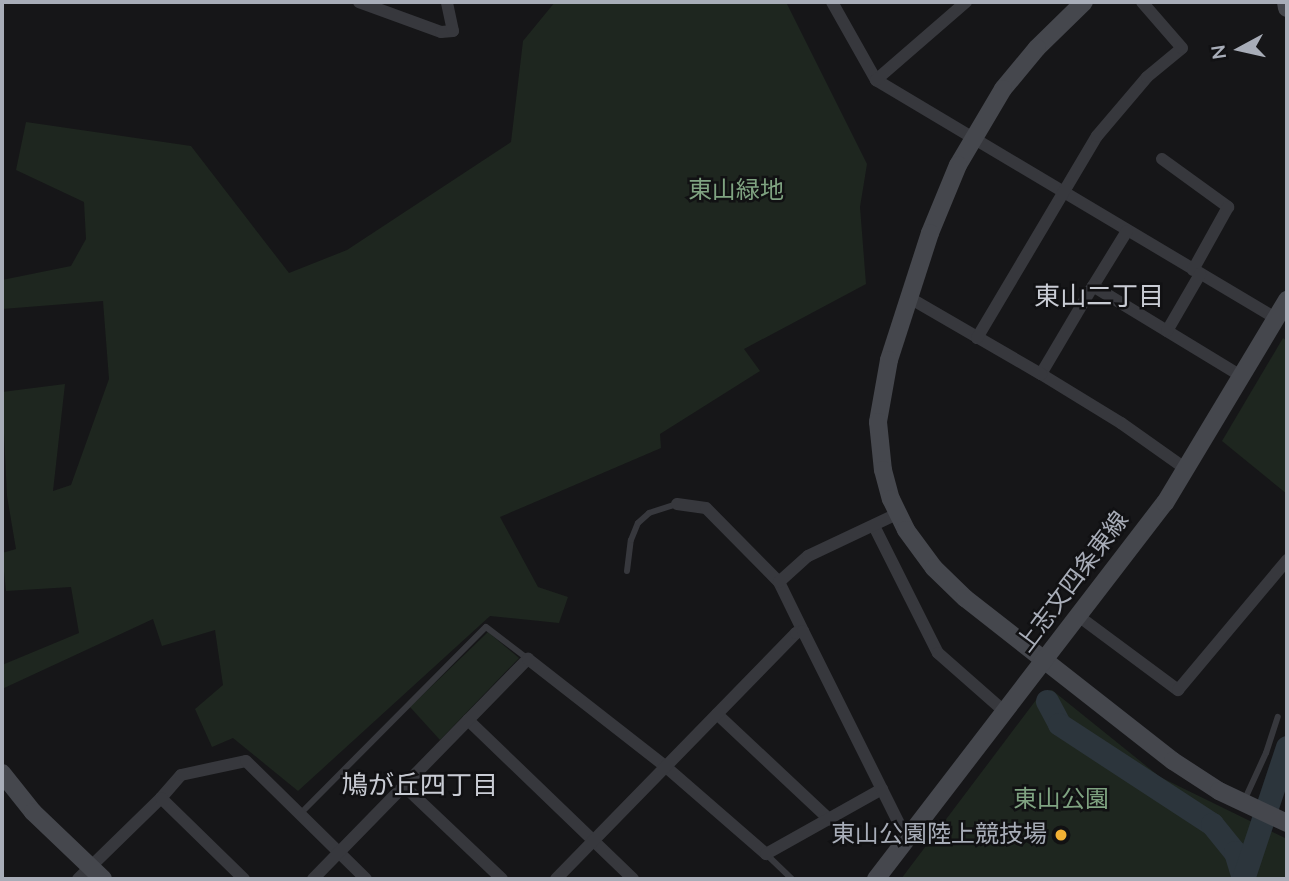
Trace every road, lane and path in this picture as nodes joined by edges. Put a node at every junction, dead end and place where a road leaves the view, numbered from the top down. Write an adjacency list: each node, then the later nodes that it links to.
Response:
1 (362, 2): 2 (street)
2 (447, 2)
3 (832, 2): 10 (street)
4 (966, 2): 8 (street)
5 (1084, 2): 11 (street)
6 (1142, 2): 13 (street)
7 (1286, 2): 9 (street)
8 (951, 7): 10 (street)
9 (1287, 8)
10 (876, 80): 11 (street)
11 (972, 138): 13 (street); 17 (street)
12 (1162, 159): 15 (street)
13 (1063, 192): 14 (street); 21 (street)
14 (1126, 231): 15 (street); 16 (street)
15 (1197, 272): 19 (street); 20 (street)
16 (1093, 286): 20 (street); 22 (street)
17 (908, 297): 21 (street); 26 (street)
18 (1287, 300): 19 (street, 上志文四条東線)
19 (1276, 318): 23 (street, 上志文四条東線)
20 (1167, 331): 23 (street)
21 (978, 338): 22 (street)
22 (1041, 374): 24 (street)
23 (1241, 376): 24 (street, 上志文四条東線)
24 (1186, 469): 31 (street, 上志文四条東線)
25 (677, 504): 29 (lane); 30 (street)
26 (897, 514): 27 (street); 34 (street)
27 (874, 526): 30 (street); 35 (street)
28 (1287, 560): 31 (street)
29 (627, 571)
30 (779, 582): 32 (street)
31 (1077, 615): 34 (street, 上志文四条東線)
32 (803, 631): 36 (street); 42 (street)
33 (528, 659): 38 (street); 39 (street); 45 (lane)
34 (1044, 660): 35 (street, 上志文四条東線); 44 (street)
35 (1005, 712): 48 (street, 上志文四条東線)
36 (717, 713): 39 (street); 46 (street)
37 (1278, 717): 44 (lane)
38 (468, 720): 41 (street); 49 (street)
39 (666, 767): 49 (street); 51 (street)
40 (2, 773): 52 (street)
41 (404, 786): 50 (street); 56 (street)
42 (881, 789): 46 (street); 48 (street)
43 (162, 798): 45 (street); 52 (street); 53 (street)
44 (1250, 806): 47 (street)
45 (301, 813): 50 (street)
46 (828, 819): 51 (street)
47 (1284, 822)
48 (906, 838): 60 (street, 上志文四条東線)
49 (594, 839): 57 (street); 58 (street)
50 (339, 853): 54 (street); 55 (street)
51 (766, 854): 59 (lane)
52 (91, 875)
53 (244, 879)
54 (313, 879)
55 (366, 879)
56 (502, 879)
57 (556, 879)
58 (633, 879)
59 (792, 879)
60 (876, 879)

